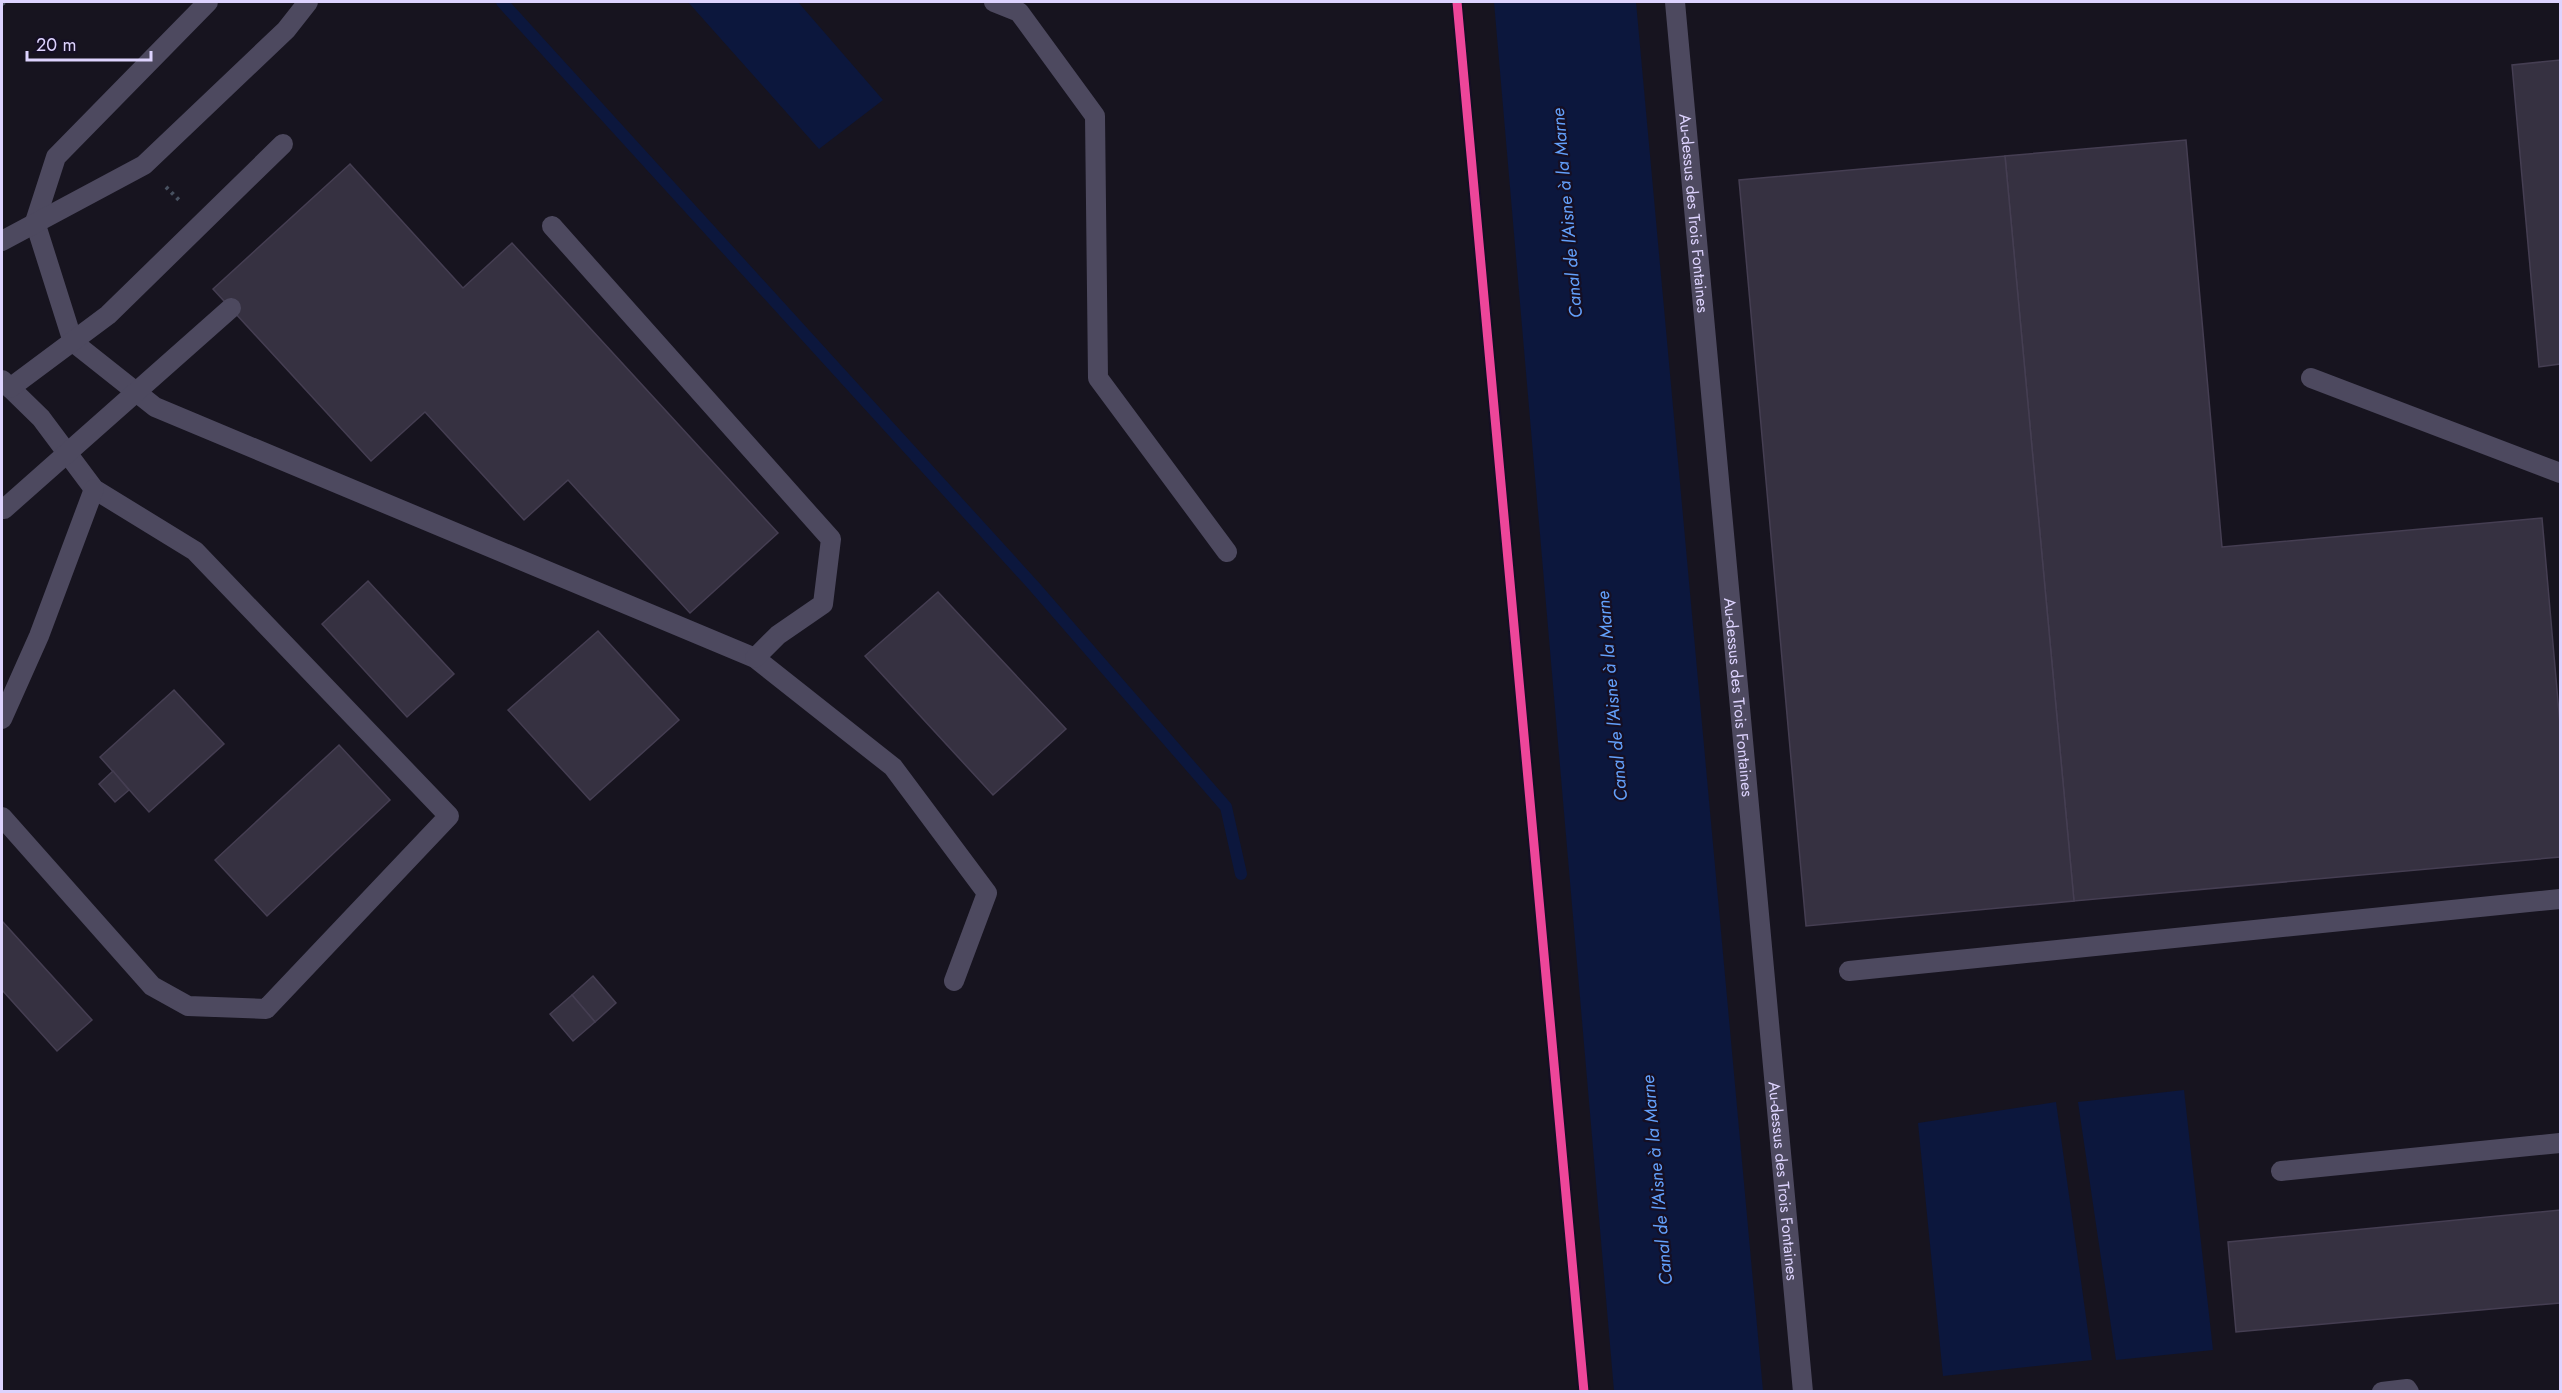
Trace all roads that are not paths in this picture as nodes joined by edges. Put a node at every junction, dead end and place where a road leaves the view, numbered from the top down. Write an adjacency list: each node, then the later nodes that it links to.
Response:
1 (208, 2): 6 (lane)
2 (308, 2): 6 (lane)
3 (994, 2): 16 (lane)
4 (1675, 2): 25 (lane, Au-dessus des Trois Fontaines)
5 (283, 144): 10 (lane)
6 (35, 222): 8 (lane); 10 (lane)
7 (552, 226): 17 (lane)
8 (2, 242)
9 (231, 308): 15 (lane, bridge)
10 (73, 342): 12 (lane); 17 (lane)
11 (2311, 378): 13 (lane)
12 (6, 384): 14 (lane)
13 (2560, 473)
14 (94, 489): 18 (lane); 19 (lane)
15 (3, 510)
16 (1227, 552)
17 (755, 658): 22 (lane)
18 (2, 719)
19 (2, 817)
20 (2560, 898): 21 (lane)
21 (1849, 971)
22 (954, 981)
23 (2560, 1143): 24 (lane)
24 (2281, 1171)
25 (1803, 1392)
26 (2382, 1392): 27 (lane)
27 (2409, 1392)

